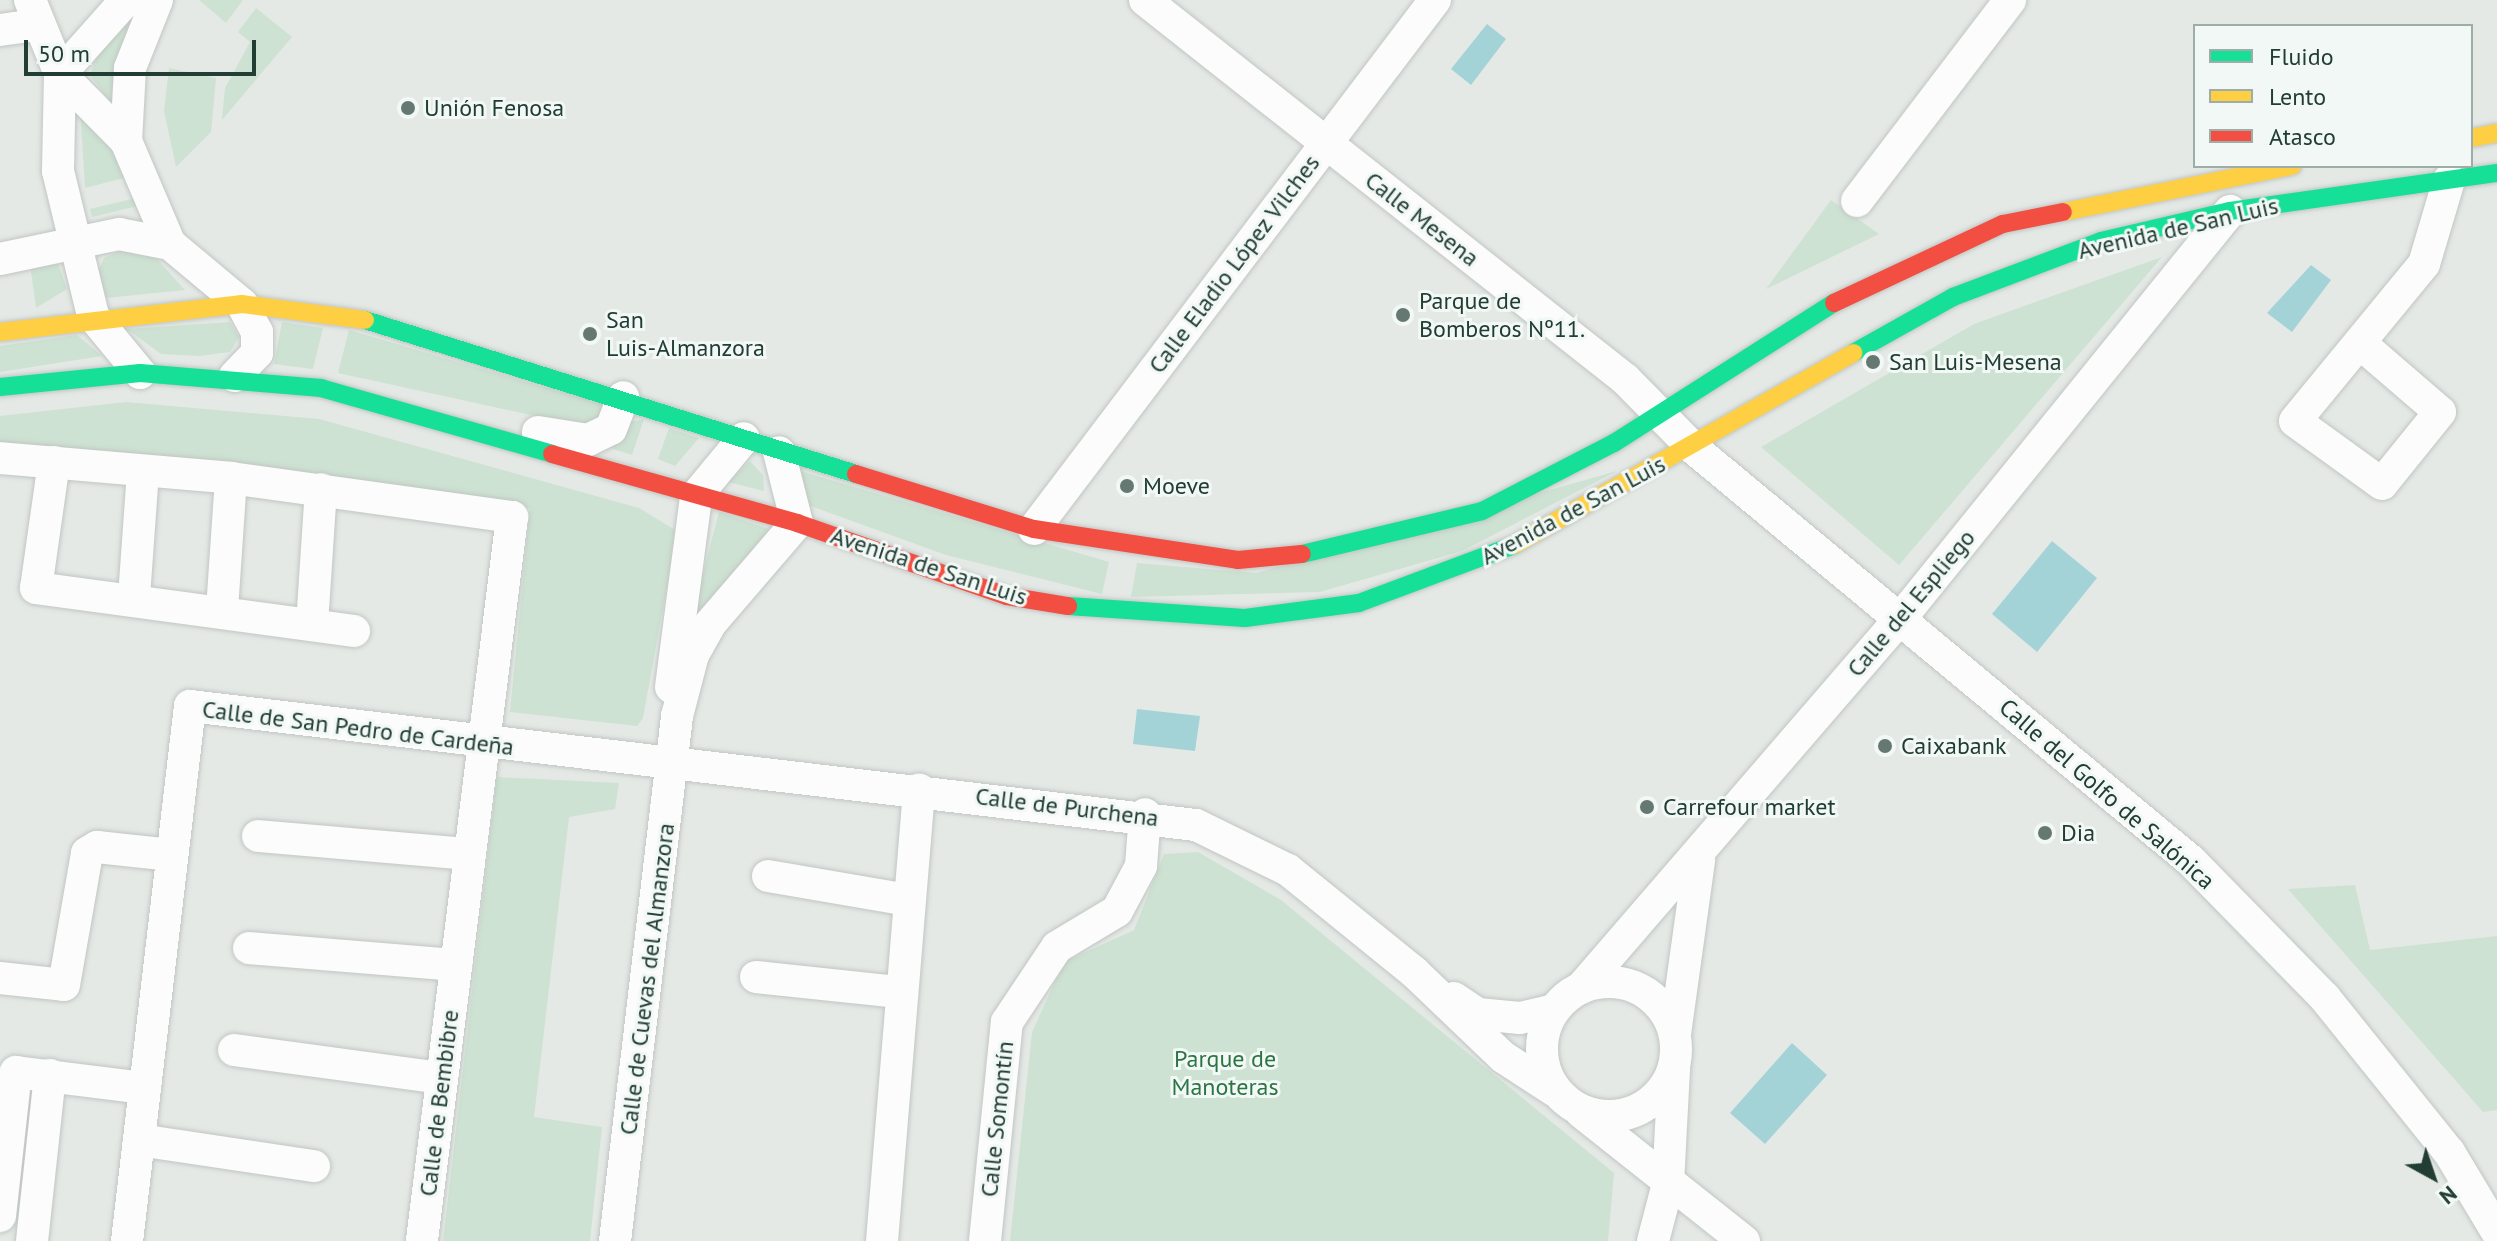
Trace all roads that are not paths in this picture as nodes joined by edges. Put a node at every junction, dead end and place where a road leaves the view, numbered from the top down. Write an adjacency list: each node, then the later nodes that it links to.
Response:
1 (126, 0): 8 (street)
2 (157, 0): 11 (street)
3 (1145, 0): 12 (street, Calle Mesena)
4 (1435, 0): 12 (street, Calle Eladio López Vilches)
5 (2010, 0): 16 (street)
6 (32, 12): 7 (street); 8 (street)
7 (0, 30)
8 (60, 74): 11 (street); 18 (street)
9 (2497, 133): 10 (street)
10 (2473, 138)
11 (126, 141): 19 (street)
12 (1325, 142): 29 (street, Calle Mesena); 41 (street, Calle Eladio López Vilches)
13 (2279, 168): 29 (street, Avenida de San Luis)
14 (2497, 173): 15 (street, Avenida de San Luis)
15 (2449, 180): 17 (street, Avenida de San Luis); 24 (street)
16 (1857, 201)
17 (2230, 211): 32 (street, Avenida de San Luis); 44 (street, Calle del Espliego)
18 (75, 243): 19 (street); 20 (street); 22 (street)
19 (170, 244): 21 (street)
20 (0, 259)
21 (242, 304): 22 (street, Avenida de San Luis); 26 (street); 28 (street, Avenida de San Luis)
22 (93, 316): 23 (street, Avenida de San Luis); 25 (street)
23 (0, 332)
24 (2361, 344): 24 (street)
25 (140, 373): 26 (street, Avenida de San Luis); 27 (street, Avenida de San Luis)
26 (235, 376): 30 (street, Avenida de San Luis)
27 (0, 387)
28 (623, 397): 30 (street, Avenida de San Luis); 31 (street, Avenida de San Luis)
29 (1659, 413): 32 (street, Calle Mesena); 41 (street, Avenida de San Luis)
30 (436, 418): 39 (street, Avenida de San Luis)
31 (744, 438): 33 (street, Avenida de San Luis); 39 (street)
32 (1692, 447): 40 (street, Avenida de San Luis); 44 (street, Calle del Golfo de Salónica)
33 (779, 452): 40 (street); 41 (street, Avenida de San Luis)
34 (0, 458): 35 (street)
35 (54, 462): 36 (street); 42 (street)
36 (143, 471): 37 (street); 42 (street)
37 (231, 478): 38 (street); 43 (street)
38 (321, 489): 45 (street); 48 (street, Calle de Bembibre)
39 (696, 496): 40 (street, Avenida de San Luis); 47 (street, Calle de Cuevas del Almanzora)
40 (797, 523): 47 (street, Calle de Cuevas del Almanzora)
41 (1034, 529)
42 (134, 597): 43 (street)
43 (222, 610): 45 (street)
44 (1900, 619): 55 (street, Calle del Espliego); 77 (street, Calle del Golfo de Salónica)
45 (312, 624): 46 (street)
46 (354, 631)
47 (677, 716): 49 (street, Calle de Cuevas del Almanzora)
48 (481, 744): 49 (street, Calle de San Pedro de Cardeña); 53 (street, Calle de Bembibre); 54 (street, Calle de San Pedro de Cardeña)
49 (674, 762): 50 (street, Calle de Purchena); 81 (street, Calle de Cuevas del Almanzora)
50 (919, 790): 51 (street, Calle de Purchena); 57 (street)
51 (1145, 814): 60 (street, Calle de Purchena); 83 (street, Calle Somontín)
52 (258, 836): 53 (street)
53 (468, 854): 59 (street, Calle de Bembibre)
54 (172, 855): 62 (street); 71 (street, Calle de San Pedro de Cardeña)
55 (1699, 860): 63 (street, Calle del Espliego); 66 (street)
56 (768, 876): 57 (street)
57 (908, 900): 64 (street)
58 (249, 948): 59 (street)
59 (456, 965): 70 (street, Calle de Bembibre)
60 (1414, 972): 65 (street, Calle de Purchena); 72 (street, Calle de Purchena)
61 (756, 977): 64 (street)
62 (0, 978)
63 (1582, 987): 65 (street); 66 (street)
64 (899, 992): 82 (street)
65 (1554, 1010): 72 (street)
66 (1675, 1034): 68 (street)
67 (234, 1050): 70 (street)
68 (1674, 1068): 72 (street); 75 (street)
69 (50, 1075): 71 (street); 76 (street); 78 (street)
70 (440, 1078): 80 (street, Calle de Bembibre)
71 (145, 1088): 73 (street, Calle de San Pedro de Cardeña)
72 (1567, 1100): 75 (street, Calle de Purchena)
73 (139, 1140): 74 (street); 79 (street, Calle de San Pedro de Cardeña)
74 (314, 1166)
75 (1668, 1184): 84 (street); 85 (street, Calle de Purchena)
76 (0, 1216)
77 (2497, 1232)
78 (32, 1241)
79 (127, 1241)
80 (422, 1241)
81 (615, 1241)
82 (882, 1241)
83 (985, 1241)
84 (1653, 1241)
85 (1744, 1241)

